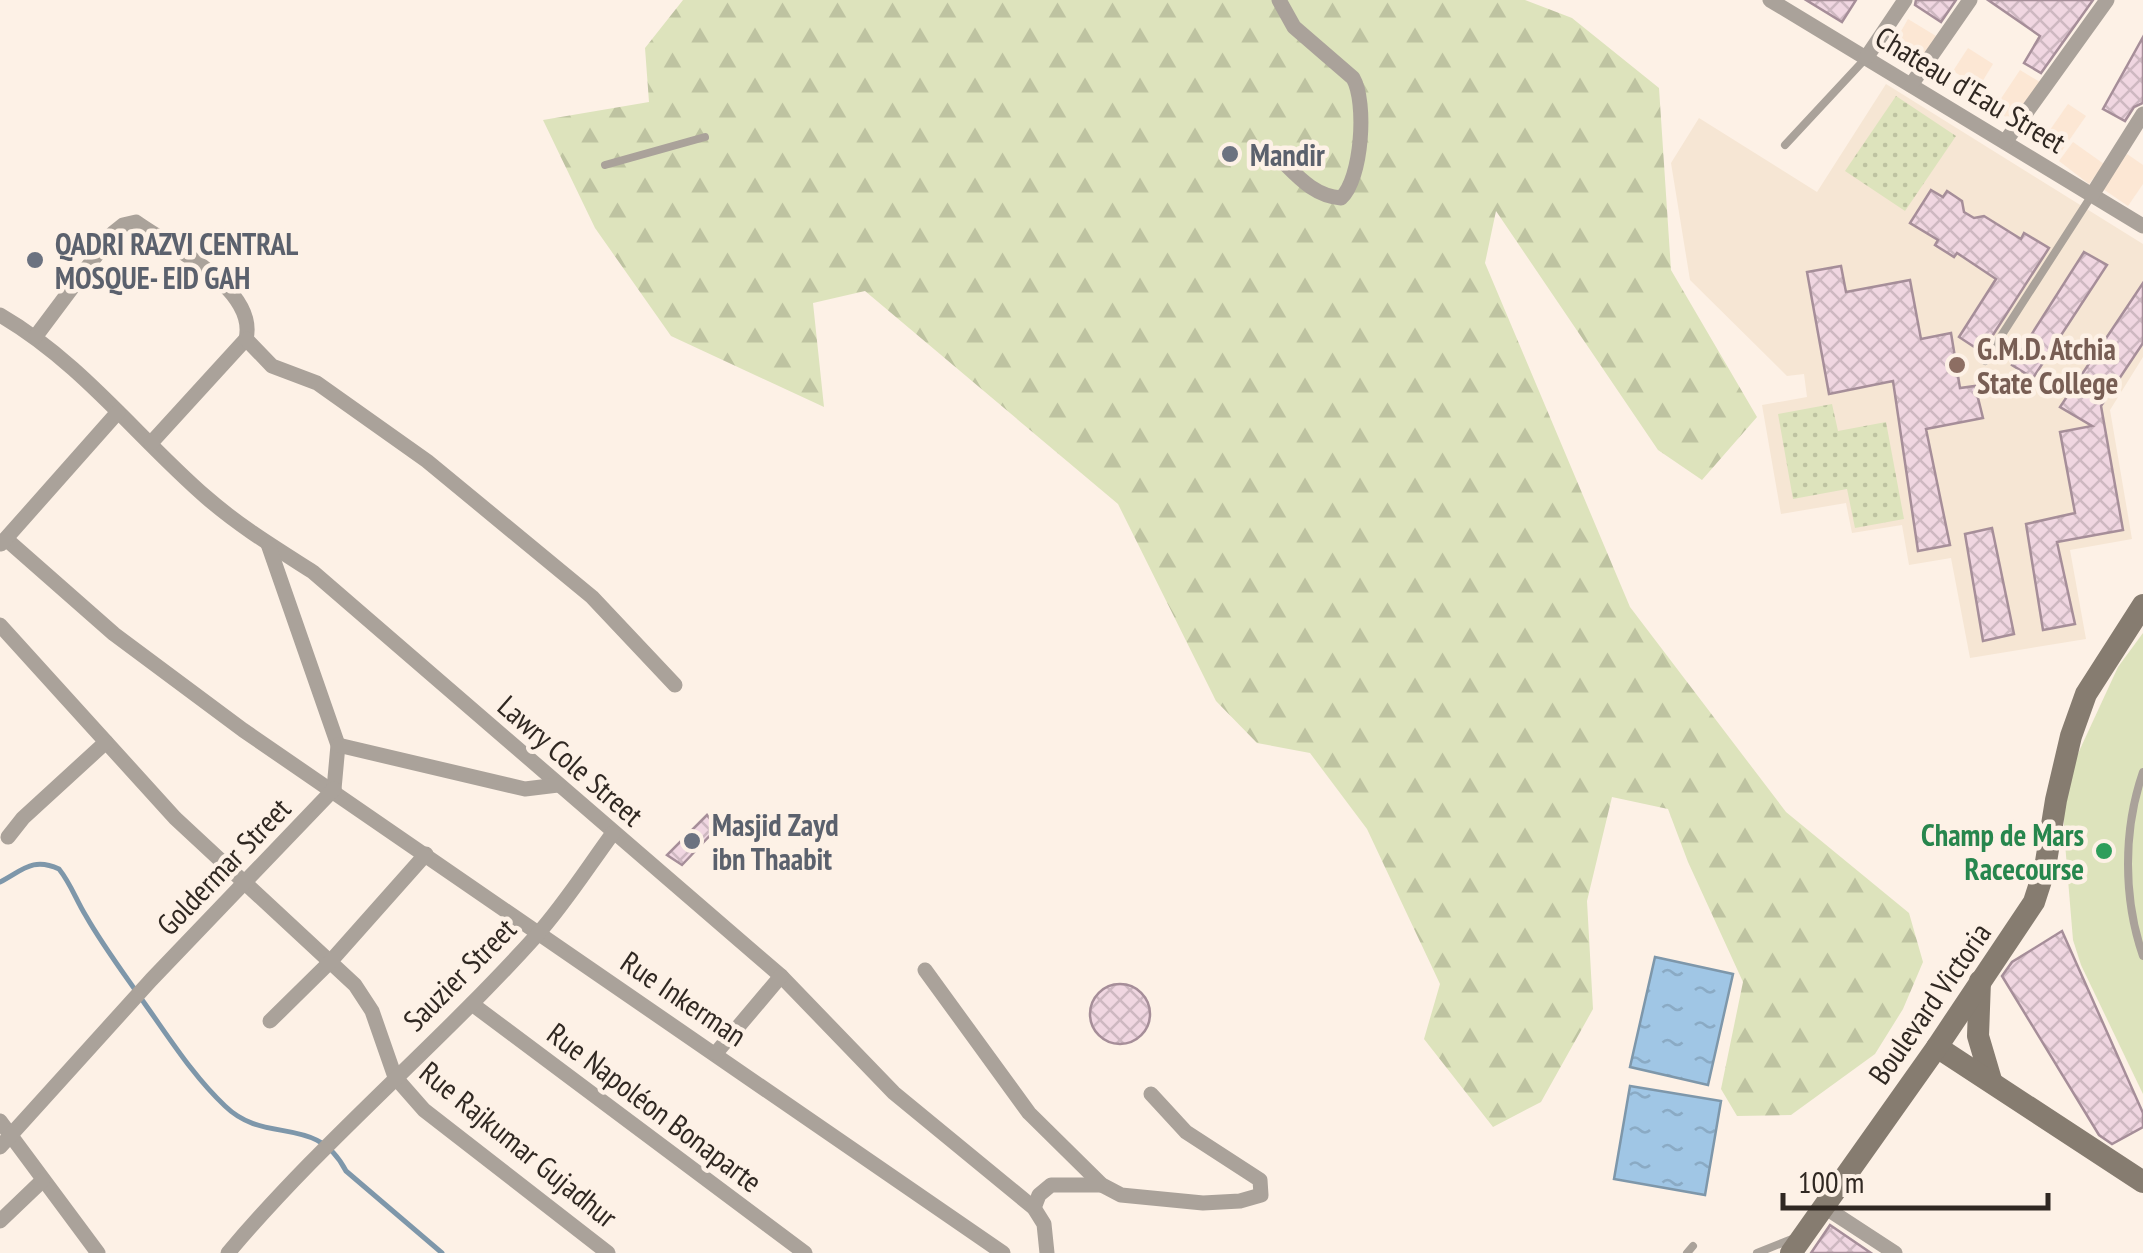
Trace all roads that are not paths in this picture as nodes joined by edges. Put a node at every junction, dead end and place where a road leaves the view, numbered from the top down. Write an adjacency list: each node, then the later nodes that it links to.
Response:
1 (1278, 0): 14 (street)
2 (1770, 0): 7 (street, Chateau d'Eau Street)
3 (1804, 0): 7 (street)
4 (1905, 0): 8 (street)
5 (1970, 0): 9 (street)
6 (2106, 0): 12 (street)
7 (1794, 14): 8 (street, Chateau d'Eau Street)
8 (1866, 58): 9 (street, Chateau d'Eau Street); 13 (lane)
9 (1911, 85): 12 (street, Chateau d'Eau Street)
10 (2143, 114): 16 (street)
11 (705, 137): 15 (lane)
12 (2005, 142): 16 (street, Chateau d'Eau Street)
13 (1785, 144)
14 (1284, 163)
15 (605, 165)
16 (2092, 194): 17 (street, Chateau d'Eau Street); 21 (lane)
17 (2143, 226)
18 (0, 315): 19 (street, Lawry Cole Street)
19 (36, 336): 20 (street); 22 (street, Lawry Cole Street)
20 (246, 340): 23 (street); 28 (street)
21 (1985, 362)
22 (118, 412): 23 (street, Lawry Cole Street); 24 (street)
23 (150, 443): 25 (street, Lawry Cole Street)
24 (3, 542): 33 (street, Rue Inkerman)
25 (268, 544): 30 (street); 32 (street, Lawry Cole Street)
26 (2143, 605): 43 (main road, Boulevard Victoria)
27 (0, 625): 29 (street)
28 (675, 685)
29 (106, 742): 35 (street); 37 (street)
30 (338, 745): 32 (street); 33 (street)
31 (2143, 772): 39 (lane)
32 (558, 785): 34 (street, Lawry Cole Street)
33 (334, 790): 36 (street, Rue Inkerman); 37 (street, Goldermar Street)
34 (613, 833): 38 (street, Sauzier Street); 42 (street, Lawry Cole Street)
35 (8, 837)
36 (426, 854): 38 (street, Rue Inkerman); 40 (street)
37 (246, 882): 40 (street); 52 (street, Goldermar Street)
38 (539, 933): 44 (street, Sauzier Street); 47 (street, Rue Inkerman)
39 (2143, 956)
40 (330, 962): 45 (street); 48 (street)
41 (925, 970): 55 (street)
42 (781, 976): 47 (street); 57 (street, Lawry Cole Street)
43 (1980, 981): 46 (main road, Boulevard Victoria); 49 (main road)
44 (472, 1004): 48 (street, Sauzier Street); 65 (street, Rue Napoléon Bonaparte)
45 (270, 1022)
46 (1936, 1047): 49 (main road); 56 (main road, Boulevard Victoria)
47 (716, 1053): 66 (street, Rue Inkerman)
48 (394, 1076): 59 (street, Rue Rajkumar Gujadhur); 62 (street, Sauzier Street)
49 (1991, 1080): 54 (main road)
50 (1151, 1094): 55 (street)
51 (0, 1120): 52 (street)
52 (6, 1142): 53 (street)
53 (43, 1180): 58 (street); 61 (street)
54 (2143, 1182)
55 (1102, 1185): 57 (street)
56 (1824, 1206): 60 (main road, Boulevard Victoria); 69 (street)
57 (1034, 1208): 67 (street)
58 (0, 1220)
59 (588, 1238): 63 (street); 64 (street, Rue Rajkumar Gujadhur)
60 (1798, 1243): 68 (lane)
61 (98, 1253)
62 (228, 1253)
63 (577, 1253)
64 (608, 1253)
65 (805, 1253)
66 (1003, 1253)
67 (1047, 1253)
68 (1757, 1253)
69 (1894, 1253)

